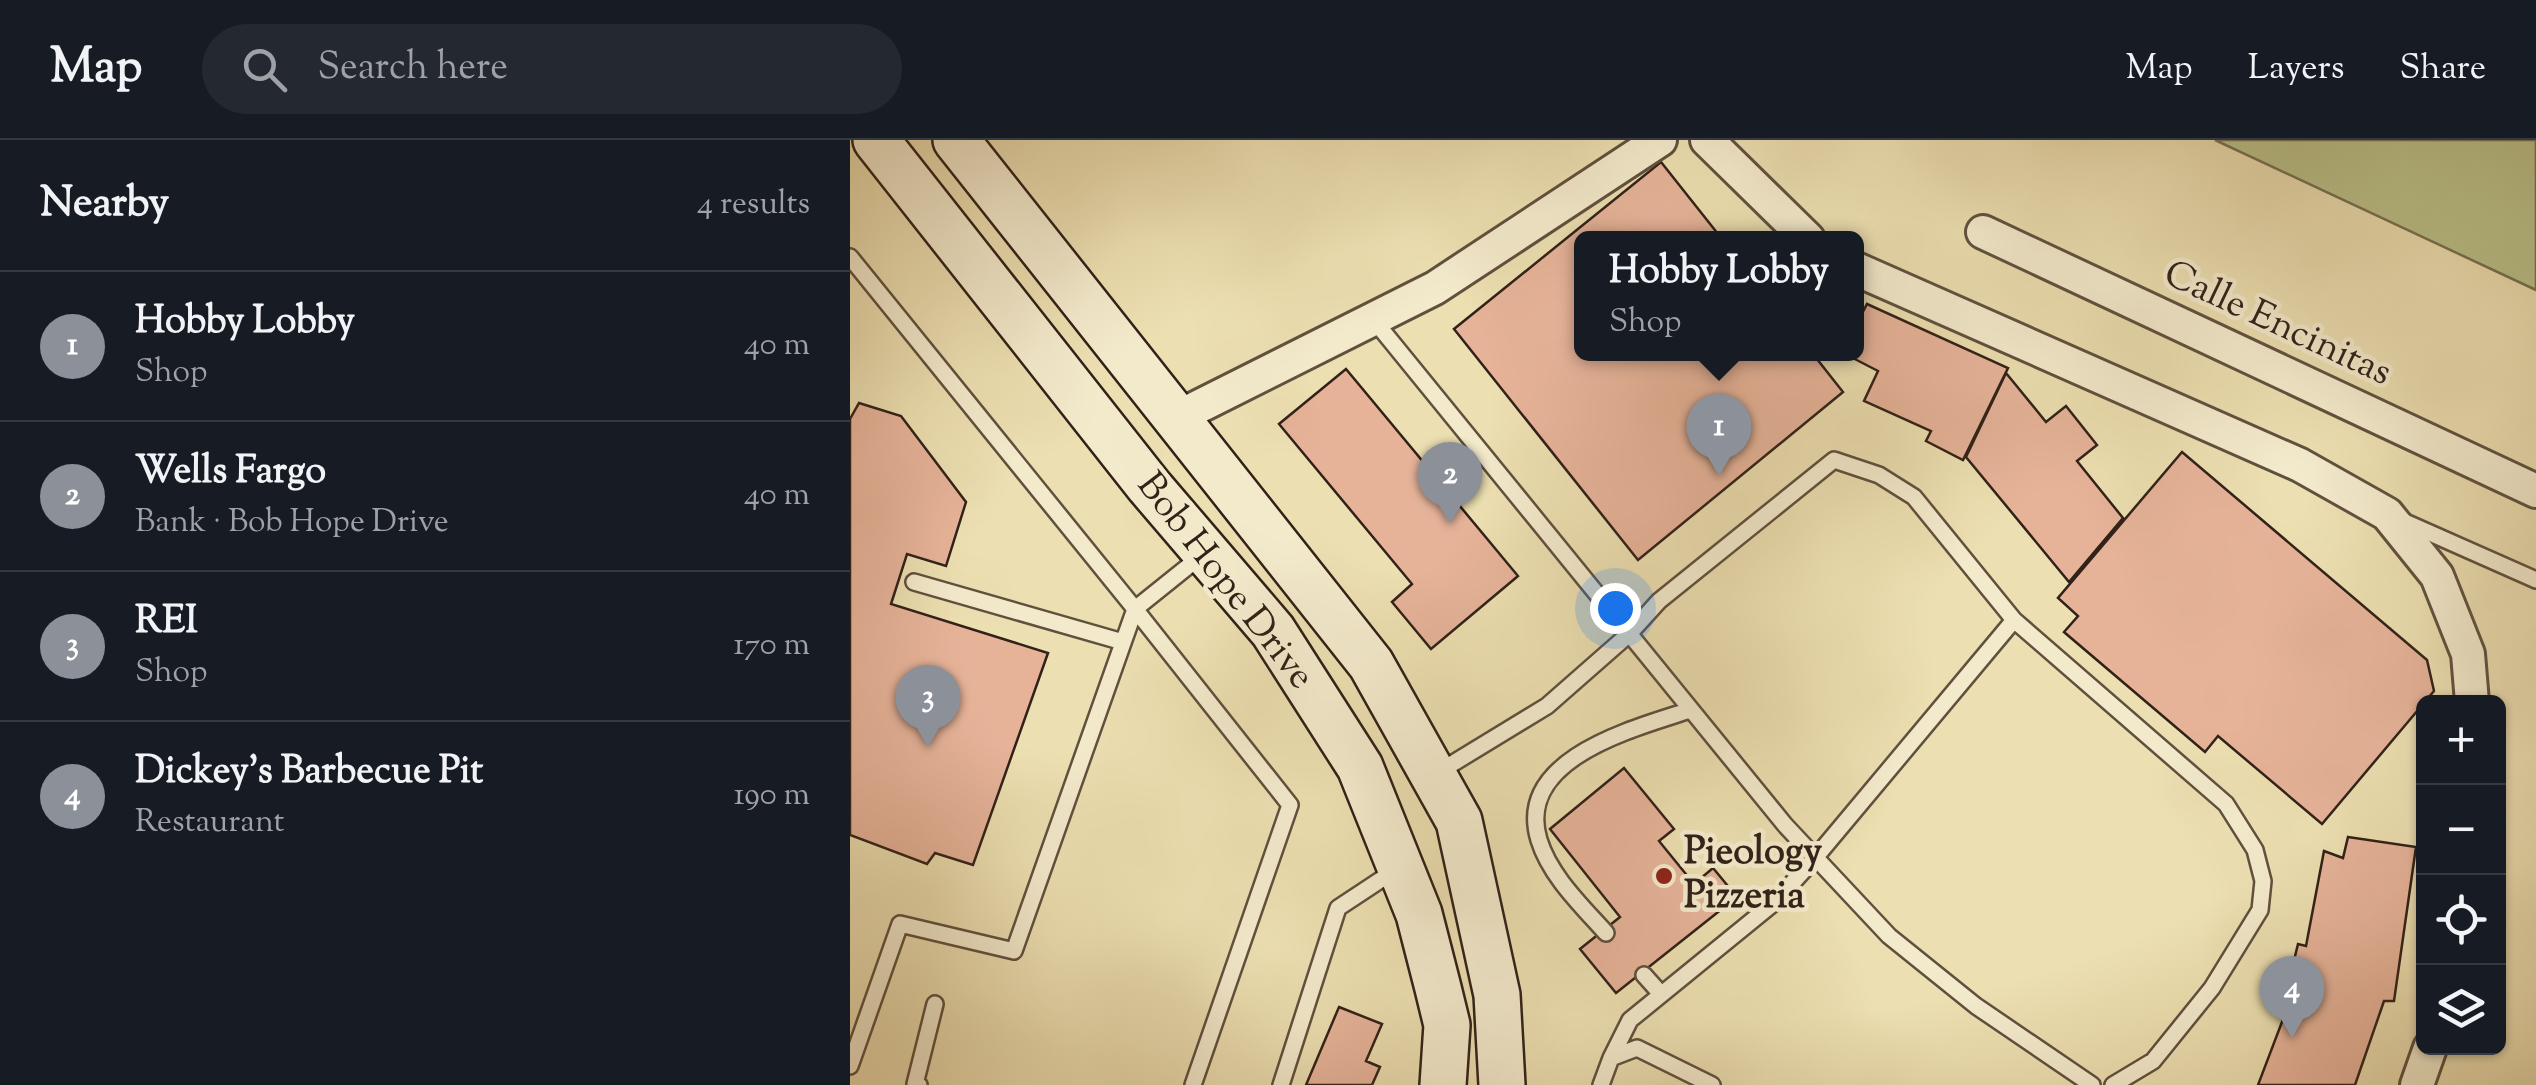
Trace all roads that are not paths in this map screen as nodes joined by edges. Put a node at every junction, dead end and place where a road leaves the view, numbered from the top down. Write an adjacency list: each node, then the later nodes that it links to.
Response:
1 (876, 140): 13 (main road, Bob Hope Drive)
2 (956, 140): 10 (main road, Bob Hope Drive)
3 (1660, 140): 9 (street)
4 (1707, 140): 5 (street)
5 (1801, 231)
6 (1983, 232): 11 (street, Calle Encinitas)
7 (850, 257): 16 (lane)
8 (1864, 274): 12 (street)
9 (1373, 319): 10 (street); 19 (lane)
10 (1178, 416): 23 (main road, Bob Hope Drive)
11 (2536, 491)
12 (2387, 514): 14 (lane); 21 (street)
13 (1206, 552): 16 (lane); 18 (main road, Bob Hope Drive)
14 (2536, 580)
15 (914, 582): 20 (lane)
16 (1135, 609): 20 (lane); 34 (lane)
17 (2014, 620): 19 (lane); 24 (lane); 41 (lane)
18 (1274, 631): 23 (main road); 25 (main road, Bob Hope Drive)
19 (1629, 634): 22 (lane); 23 (lane)
20 (1123, 642): 32 (lane)
21 (2471, 695)
22 (1690, 710): 24 (lane); 26 (lane)
23 (1433, 775): 37 (main road, Bob Hope Drive)
24 (1816, 858): 28 (lane); 40 (lane)
25 (1400, 867): 35 (lane); 36 (main road, Bob Hope Drive)
26 (1606, 934)
27 (1644, 975): 28 (lane)
28 (1661, 994): 31 (lane)
29 (935, 1004): 33 (lane)
30 (2428, 1055): 42 (street)
31 (1611, 1058): 38 (lane); 39 (lane)
32 (850, 1066)
33 (919, 1085)
34 (1193, 1085)
35 (1280, 1085)
36 (1443, 1085)
37 (1502, 1085)
38 (1601, 1085)
39 (1712, 1085)
40 (2092, 1085)
41 (2113, 1085)
42 (2418, 1085)

